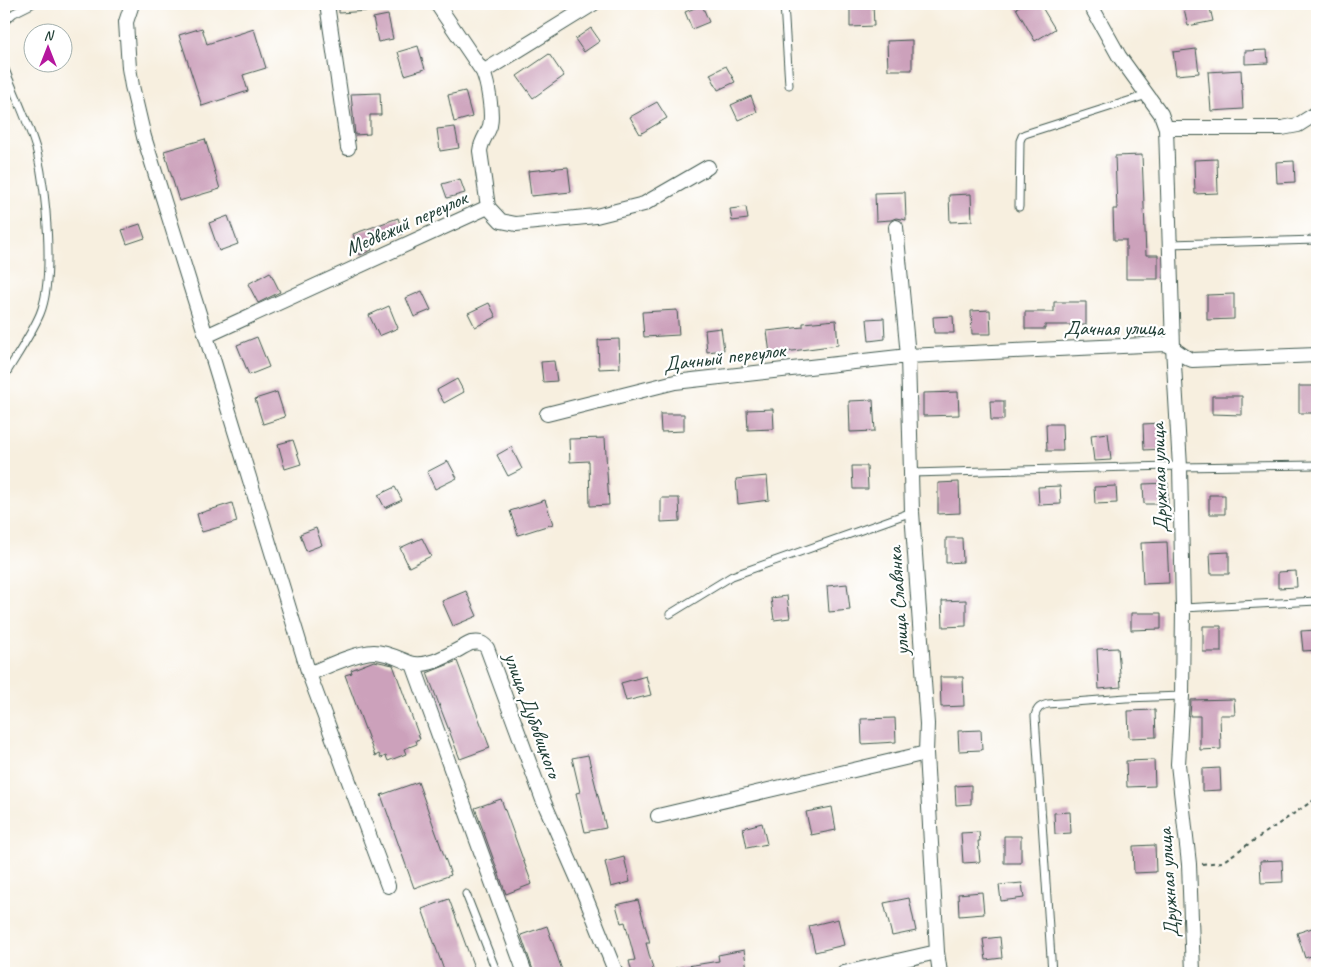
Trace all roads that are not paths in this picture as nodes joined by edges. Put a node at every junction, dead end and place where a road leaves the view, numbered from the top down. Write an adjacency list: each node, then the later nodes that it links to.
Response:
1 (32, 4): 8 (lane)
2 (132, 4): 22 (street)
3 (327, 4): 15 (street)
4 (438, 4): 10 (street)
5 (593, 4): 10 (street)
6 (784, 4): 11 (lane)
7 (1090, 4): 12 (street, Дружная улица)
8 (4, 22)
9 (4, 67): 26 (lane)
10 (483, 72): 17 (street)
11 (789, 85)
12 (1147, 95): 14 (street, Дружная улица); 18 (lane)
13 (1317, 113): 14 (street)
14 (1166, 128): 21 (street, Дружная улица)
15 (348, 148)
16 (708, 167): 17 (street, Медвежий переулок)
17 (488, 207): 22 (street, Медвежий переулок)
18 (1019, 207)
19 (896, 227): 25 (street, улица Славянка)
20 (1317, 240): 21 (lane)
21 (1169, 244): 23 (street, Дружная улица)
22 (206, 336): 36 (street)
23 (1173, 347): 24 (street, Дачная улица); 25 (street, Дачная улица); 29 (street, Дружная улица)
24 (1317, 355)
25 (908, 356): 27 (street, Дачный переулок); 30 (street, улица Славянка)
26 (4, 377)
27 (547, 414)
28 (1317, 465): 29 (lane)
29 (1180, 467): 30 (lane); 33 (street, Дружная улица)
30 (912, 473): 31 (street, улица Славянка)
31 (912, 512): 34 (lane); 38 (street, улица Славянка)
32 (1317, 601): 33 (lane)
33 (1183, 608): 37 (street, Дружная улица)
34 (670, 614)
35 (413, 664): 36 (street); 44 (street); 45 (street, улица Дубовицкого)
36 (308, 674): 40 (street)
37 (1182, 696): 48 (lane); 49 (street, Дружная улица)
38 (926, 753): 39 (street); 42 (street, улица Славянка)
39 (658, 816)
40 (388, 886)
41 (466, 894): 43 (lane)
42 (937, 952): 46 (street); 47 (street, улица Славянка)
43 (497, 973)
44 (525, 973)
45 (616, 973)
46 (844, 973)
47 (940, 973)
48 (1052, 973)
49 (1193, 973)

